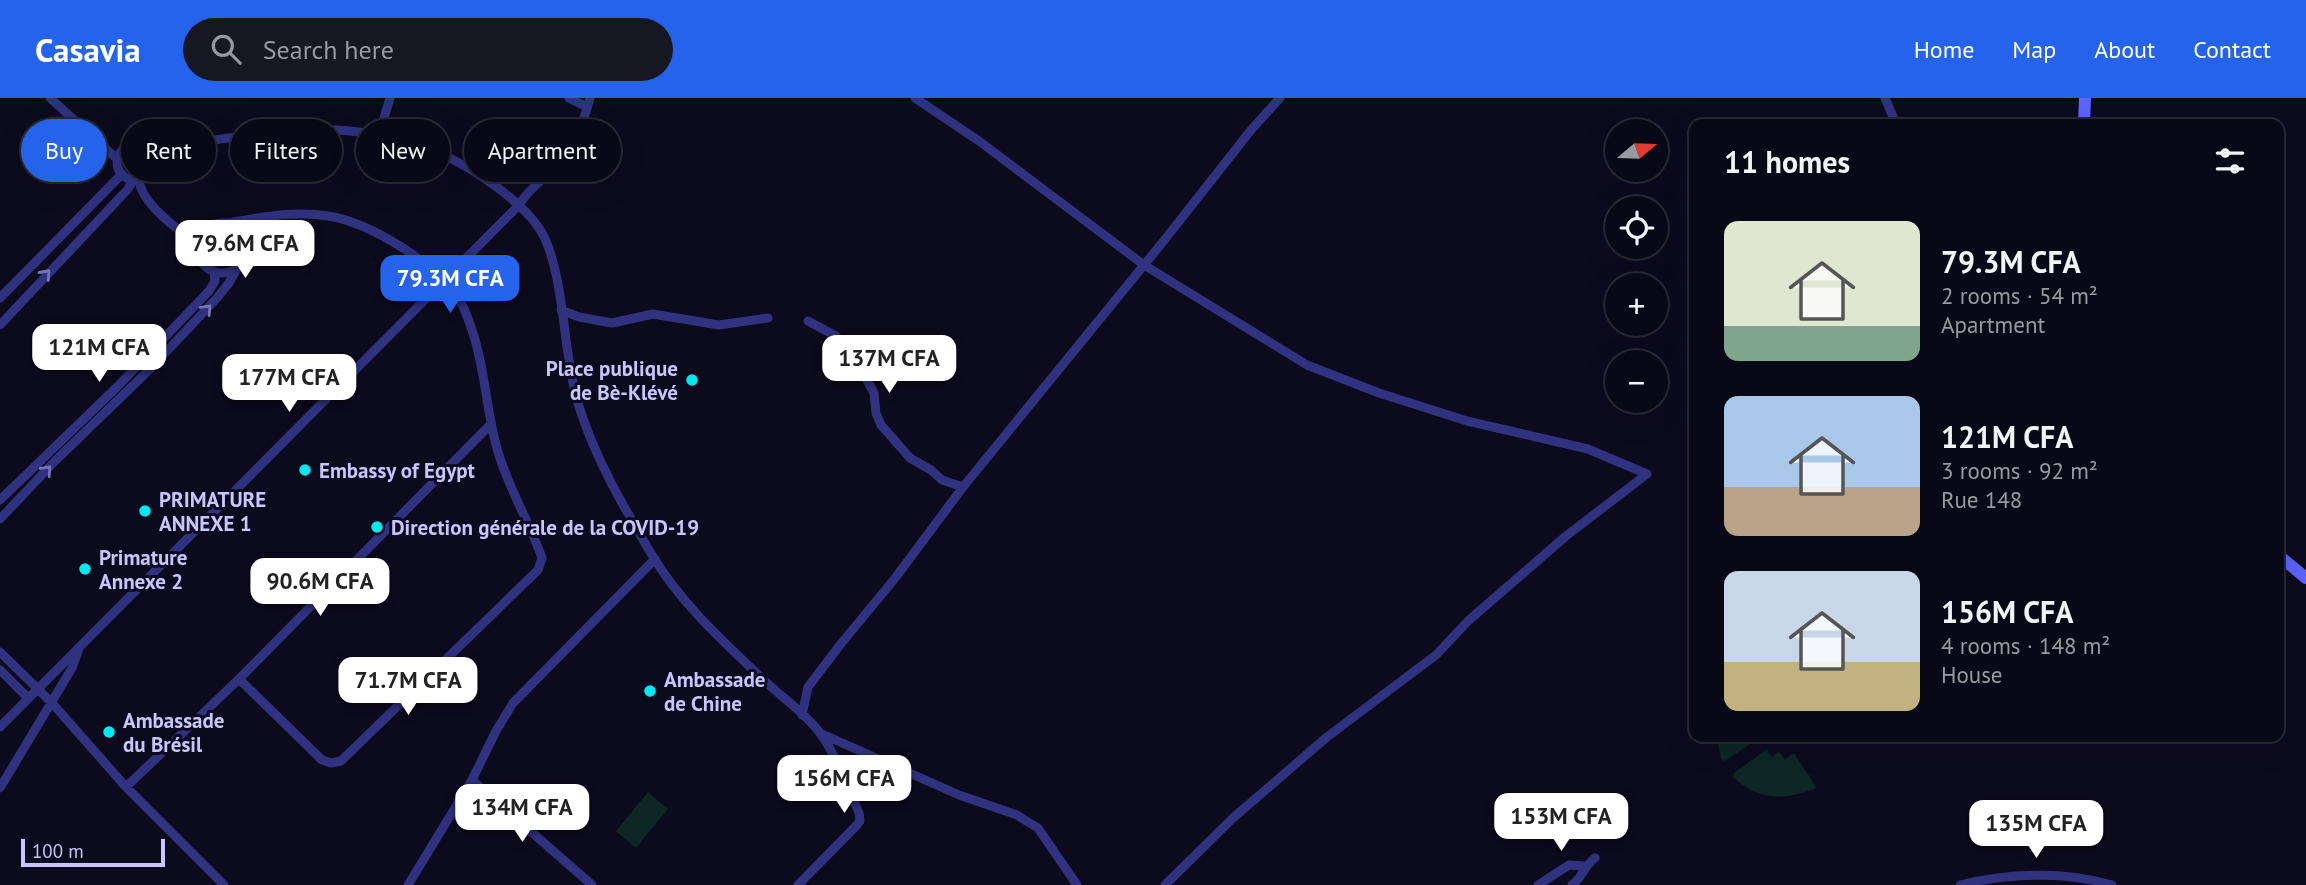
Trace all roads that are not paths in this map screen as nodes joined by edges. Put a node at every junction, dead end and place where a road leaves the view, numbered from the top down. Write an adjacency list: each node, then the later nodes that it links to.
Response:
1 (50, 98): 15 (street)
2 (390, 98): 9 (street)
3 (569, 98): 8 (street)
4 (915, 98): 24 (street)
5 (1280, 98): 24 (street)
6 (1885, 98): 10 (street)
7 (2085, 98): 11 (main road)
8 (589, 103): 21 (street)
9 (384, 119)
10 (1894, 119)
11 (2084, 119)
12 (356, 132): 13 (street)
13 (216, 140)
14 (121, 152): 15 (street)
15 (117, 159): 17 (street)
16 (450, 161): 21 (street)
17 (121, 172)
18 (121, 175): 28 (street)
19 (134, 182): 32 (street, one-way to 19)
20 (137, 182): 23 (street)
21 (520, 204): 27 (street); 29 (street)
22 (227, 223): 23 (street); 25 (street); 27 (street)
23 (198, 244): 26 (street)
24 (1144, 265): 35 (street); 61 (street)
25 (238, 267): 26 (street); 33 (street, one-way to 25)
26 (214, 271): 33 (street)
27 (444, 281): 34 (street); 41 (street)
28 (0, 298)
29 (561, 310): 30 (street); 38 (street)
30 (768, 318)
31 (808, 321): 35 (street)
32 (0, 325)
33 (89, 421): 36 (street); 37 (street, one-way to 33)
34 (491, 424): 44 (street); 44 (street)
35 (963, 487): 48 (street)
36 (0, 500)
37 (0, 519)
38 (655, 559): 48 (street); 51 (street)
39 (2284, 560): 40 (main road)
40 (2306, 579)
41 (80, 645): 45 (street); 47 (street)
42 (0, 652): 45 (street)
43 (0, 670): 46 (street)
44 (239, 679): 52 (street)
45 (37, 689): 46 (street); 47 (street)
46 (28, 698): 49 (street)
47 (52, 703): 52 (street); 53 (street)
48 (802, 715): 50 (street)
49 (0, 727)
50 (820, 733): 59 (street); 60 (street)
51 (472, 780): 57 (street); 58 (street)
52 (126, 787): 56 (street)
53 (0, 788)
54 (1595, 858): 55 (street)
55 (1584, 866): 62 (street); 63 (street)
56 (224, 885)
57 (408, 885)
58 (592, 885)
59 (798, 885)
60 (1077, 885)
61 (1164, 885)
62 (1538, 885)
63 (1572, 885)
64 (1960, 885): 65 (street)
65 (2112, 885)

